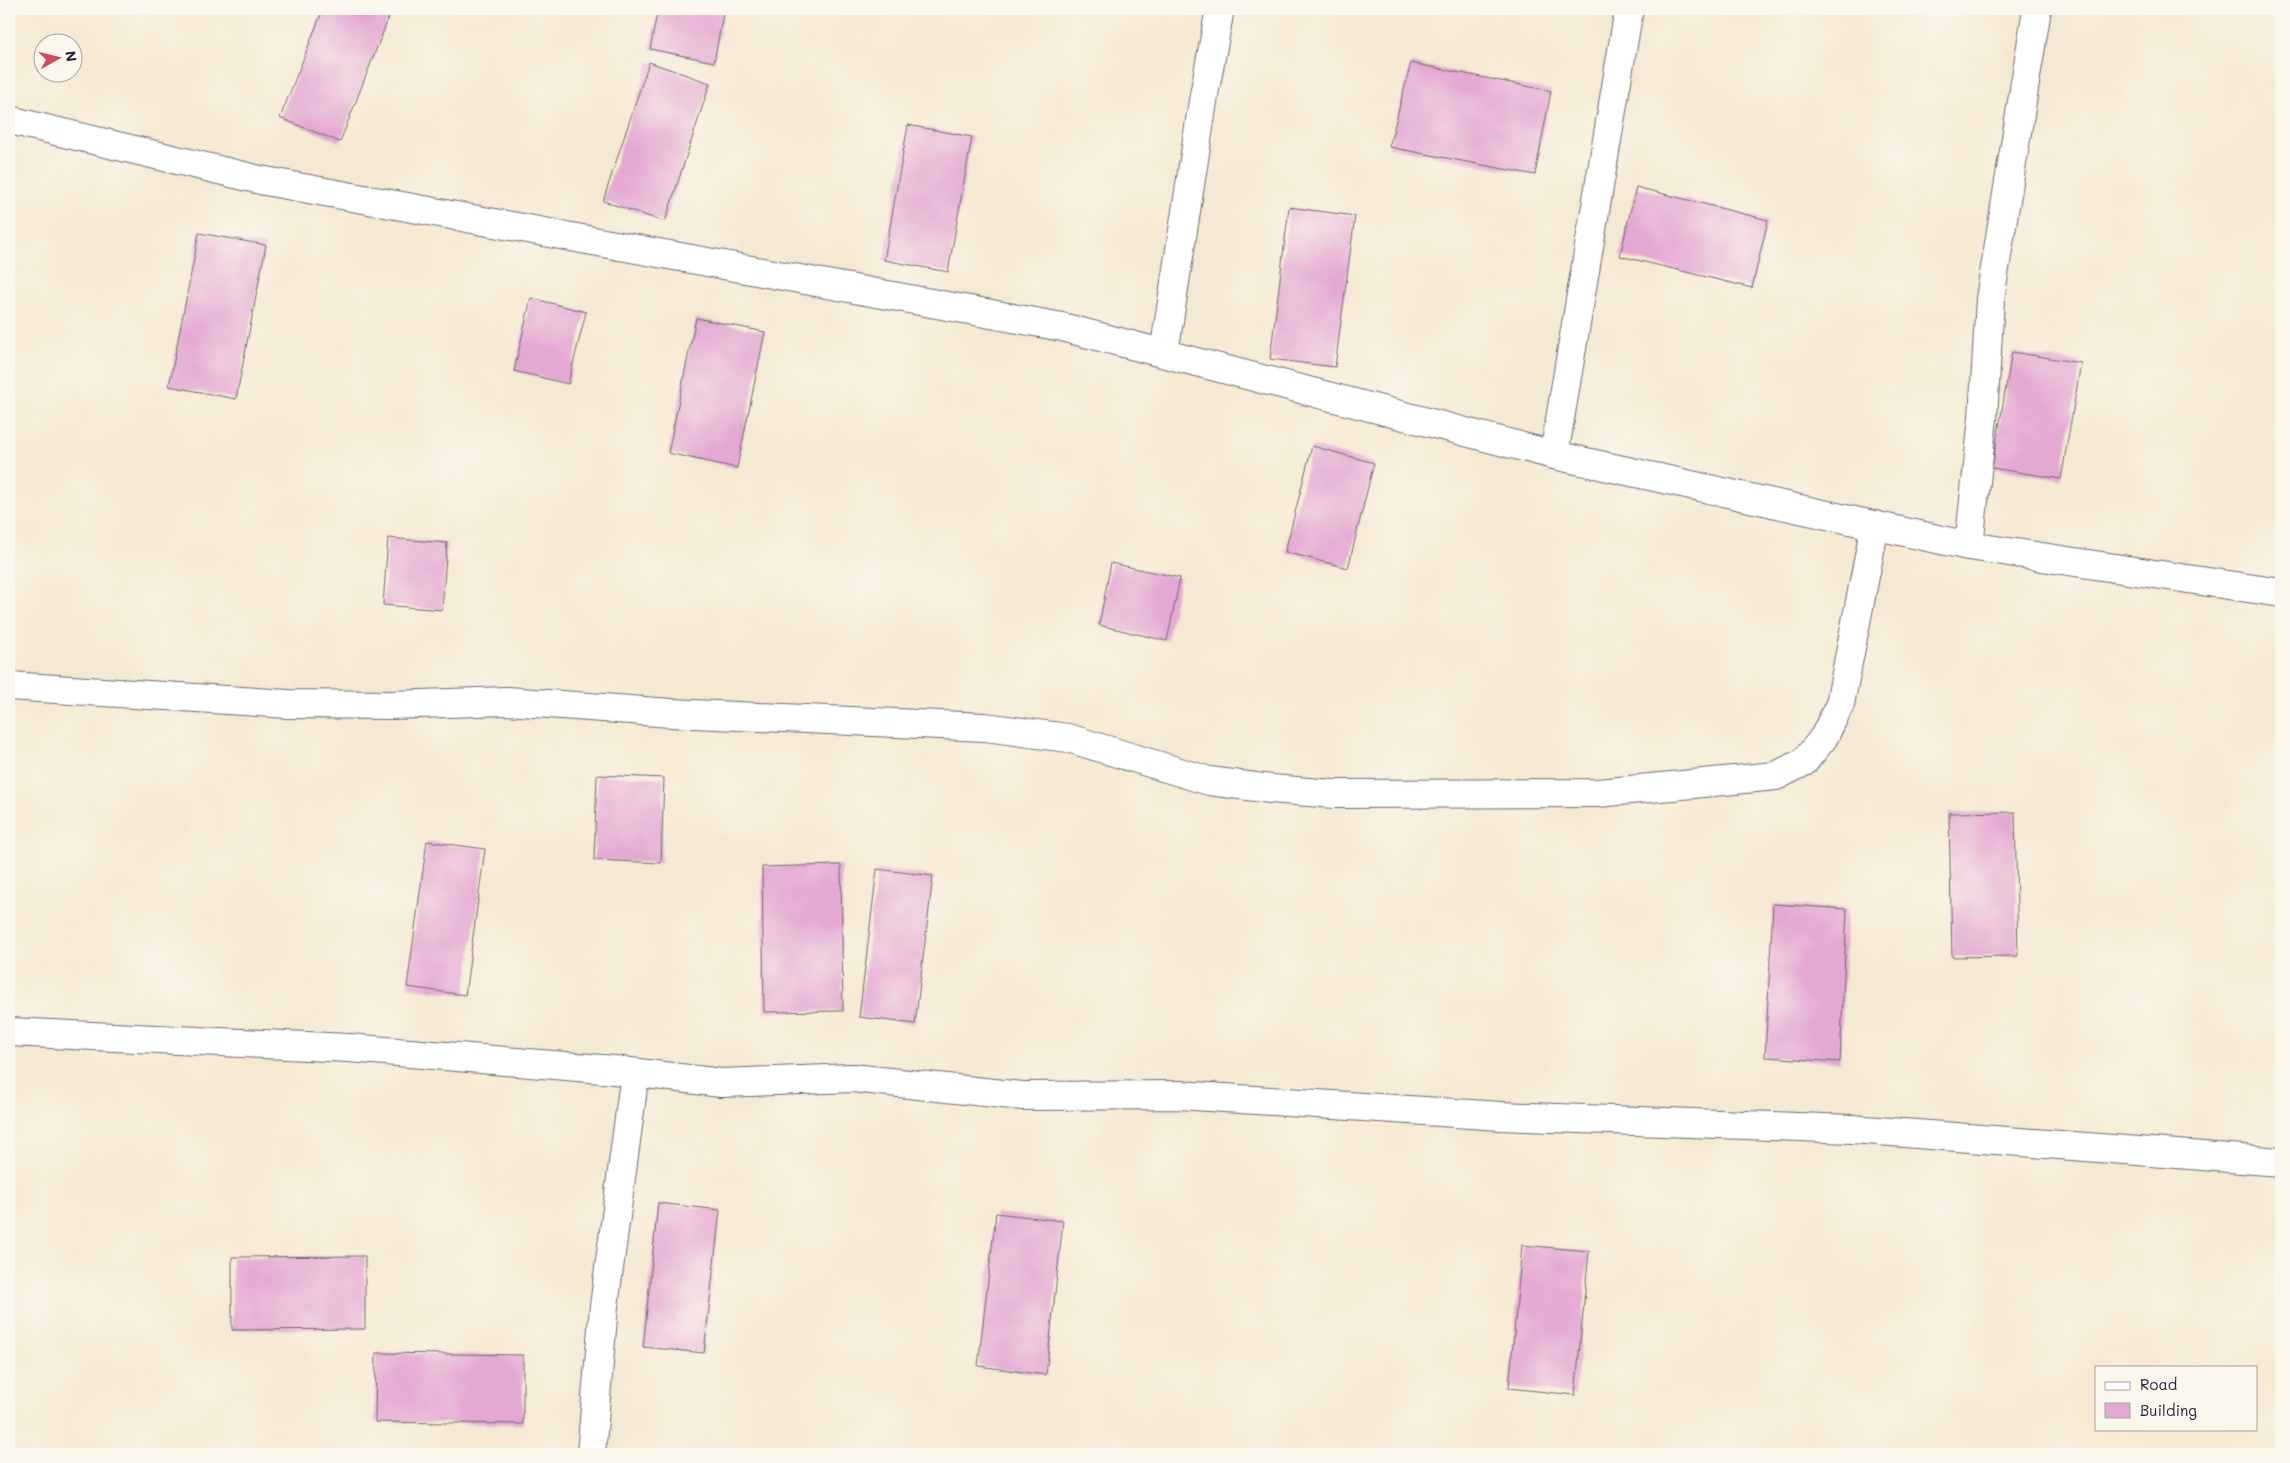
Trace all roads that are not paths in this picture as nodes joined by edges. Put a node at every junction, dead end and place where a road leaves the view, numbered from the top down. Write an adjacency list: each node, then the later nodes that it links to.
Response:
1 (1220, 9): 5 (street)
2 (1629, 9): 6 (street)
3 (2037, 9): 8 (street)
4 (9, 120): 5 (street)
5 (1164, 353): 6 (street)
6 (1554, 455): 7 (street)
7 (1875, 525): 8 (street); 10 (street)
8 (1969, 546): 9 (street)
9 (2281, 593)
10 (9, 686)
11 (9, 1032): 12 (street)
12 (635, 1073): 13 (street); 14 (street)
13 (2281, 1162)
14 (590, 1454)

